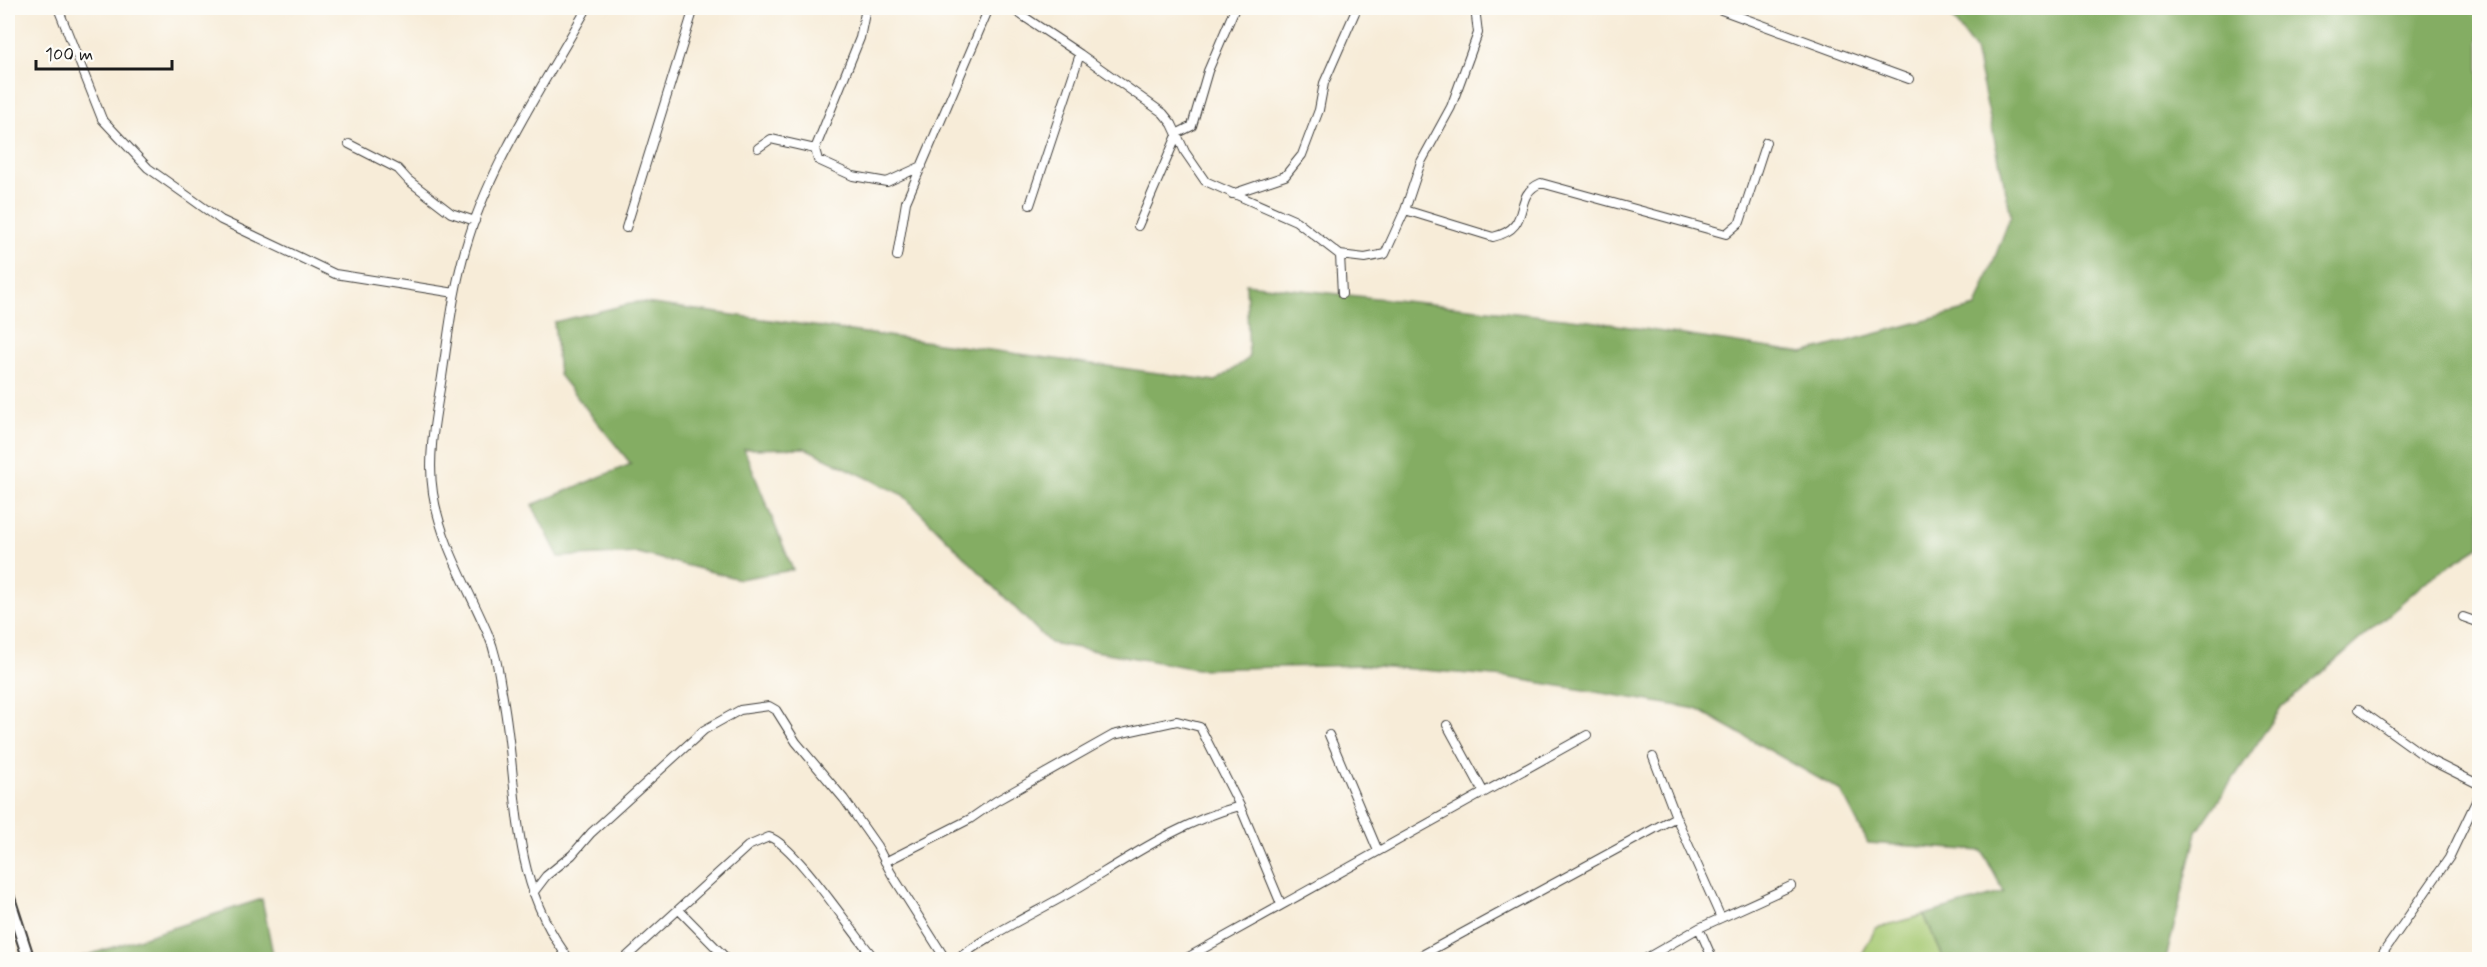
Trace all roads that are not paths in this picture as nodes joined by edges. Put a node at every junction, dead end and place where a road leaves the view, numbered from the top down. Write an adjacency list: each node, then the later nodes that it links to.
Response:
1 (58, 8): 27 (street)
2 (587, 8): 22 (street)
3 (694, 8): 24 (street)
4 (866, 8): 17 (street)
5 (989, 8): 18 (street)
6 (1011, 8): 11 (street)
7 (1235, 8): 13 (street)
8 (1357, 8): 19 (street)
9 (1475, 8): 21 (street)
10 (1716, 8): 12 (street)
11 (1080, 54): 13 (street); 20 (street)
12 (1909, 79)
13 (1178, 133): 19 (street); 23 (street)
14 (1766, 142): 21 (street)
15 (348, 144): 22 (street)
16 (758, 148): 17 (street)
17 (815, 149): 18 (street)
18 (922, 166): 26 (street)
19 (1232, 194): 25 (street)
20 (1030, 205)
21 (1405, 210): 25 (street)
22 (475, 221): 27 (street)
23 (1138, 226)
24 (626, 228)
25 (1340, 255): 28 (street)
26 (897, 256)
27 (455, 293): 44 (street)
28 (1342, 294)
29 (2463, 617): 30 (street)
30 (2480, 623)
31 (2359, 709): 36 (street)
32 (1447, 725): 37 (street)
33 (1329, 735): 41 (street)
34 (1587, 735): 37 (street)
35 (1653, 757): 40 (street)
36 (2480, 785)
37 (1483, 791): 41 (street)
38 (2480, 793): 61 (street)
39 (1240, 806): 42 (street); 46 (street); 56 (street)
40 (1676, 817): 48 (street); 58 (street)
41 (1378, 851): 46 (street)
42 (885, 862): 44 (street); 55 (street)
43 (1791, 886): 48 (street)
44 (533, 893): 51 (street)
45 (8, 895): 50 (main road)
46 (1281, 904): 57 (street)
47 (680, 910): 52 (street); 53 (street); 54 (street)
48 (1721, 918): 49 (street)
49 (1699, 928): 59 (street); 60 (street)
50 (29, 960)
51 (570, 960)
52 (623, 960)
53 (728, 960)
54 (876, 960)
55 (946, 960)
56 (956, 960)
57 (1183, 960)
58 (1413, 960)
59 (1643, 960)
60 (1713, 960)
61 (2378, 960)

